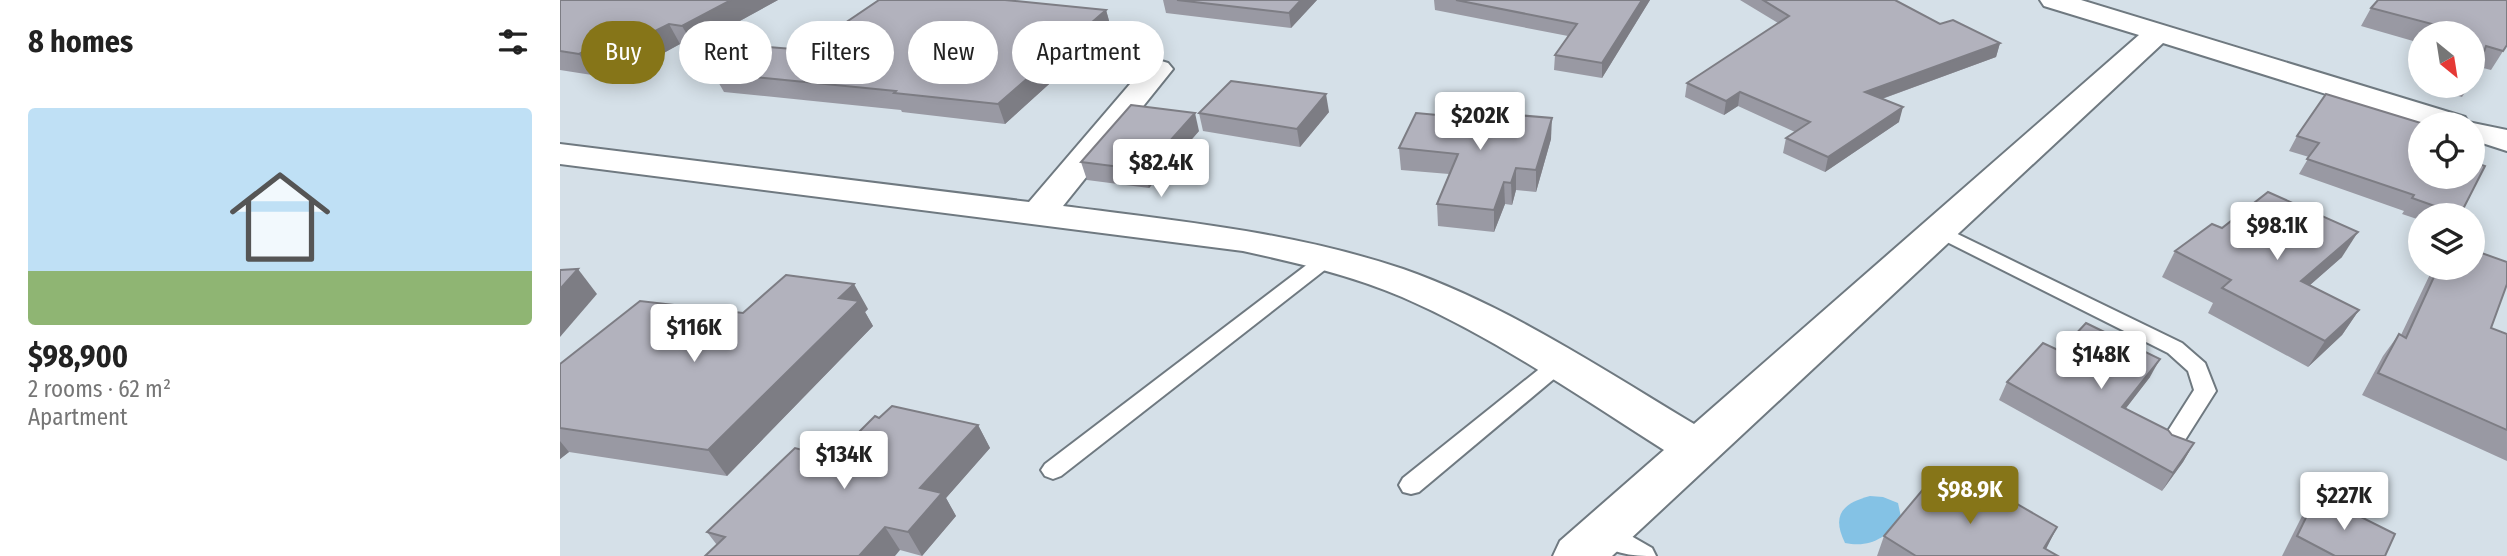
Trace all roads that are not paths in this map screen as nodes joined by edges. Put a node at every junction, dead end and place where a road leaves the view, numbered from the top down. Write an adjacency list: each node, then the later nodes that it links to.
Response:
1 (2053, 0): 2 (street)
2 (2159, 32): 4 (street); 9 (street)
3 (1146, 84): 8 (street)
4 (2416, 112)
5 (2485, 134): 6 (street)
6 (2507, 141)
7 (560, 153): 8 (street)
8 (1039, 213): 10 (street)
9 (1939, 231): 12 (lane); 13 (street)
10 (1328, 258): 11 (street); 14 (lane)
11 (1560, 363): 13 (street); 15 (lane)
12 (2170, 445)
13 (1696, 448): 16 (street)
14 (1053, 470)
15 (1411, 485)
16 (1591, 543): 17 (lane)
17 (1643, 556)

